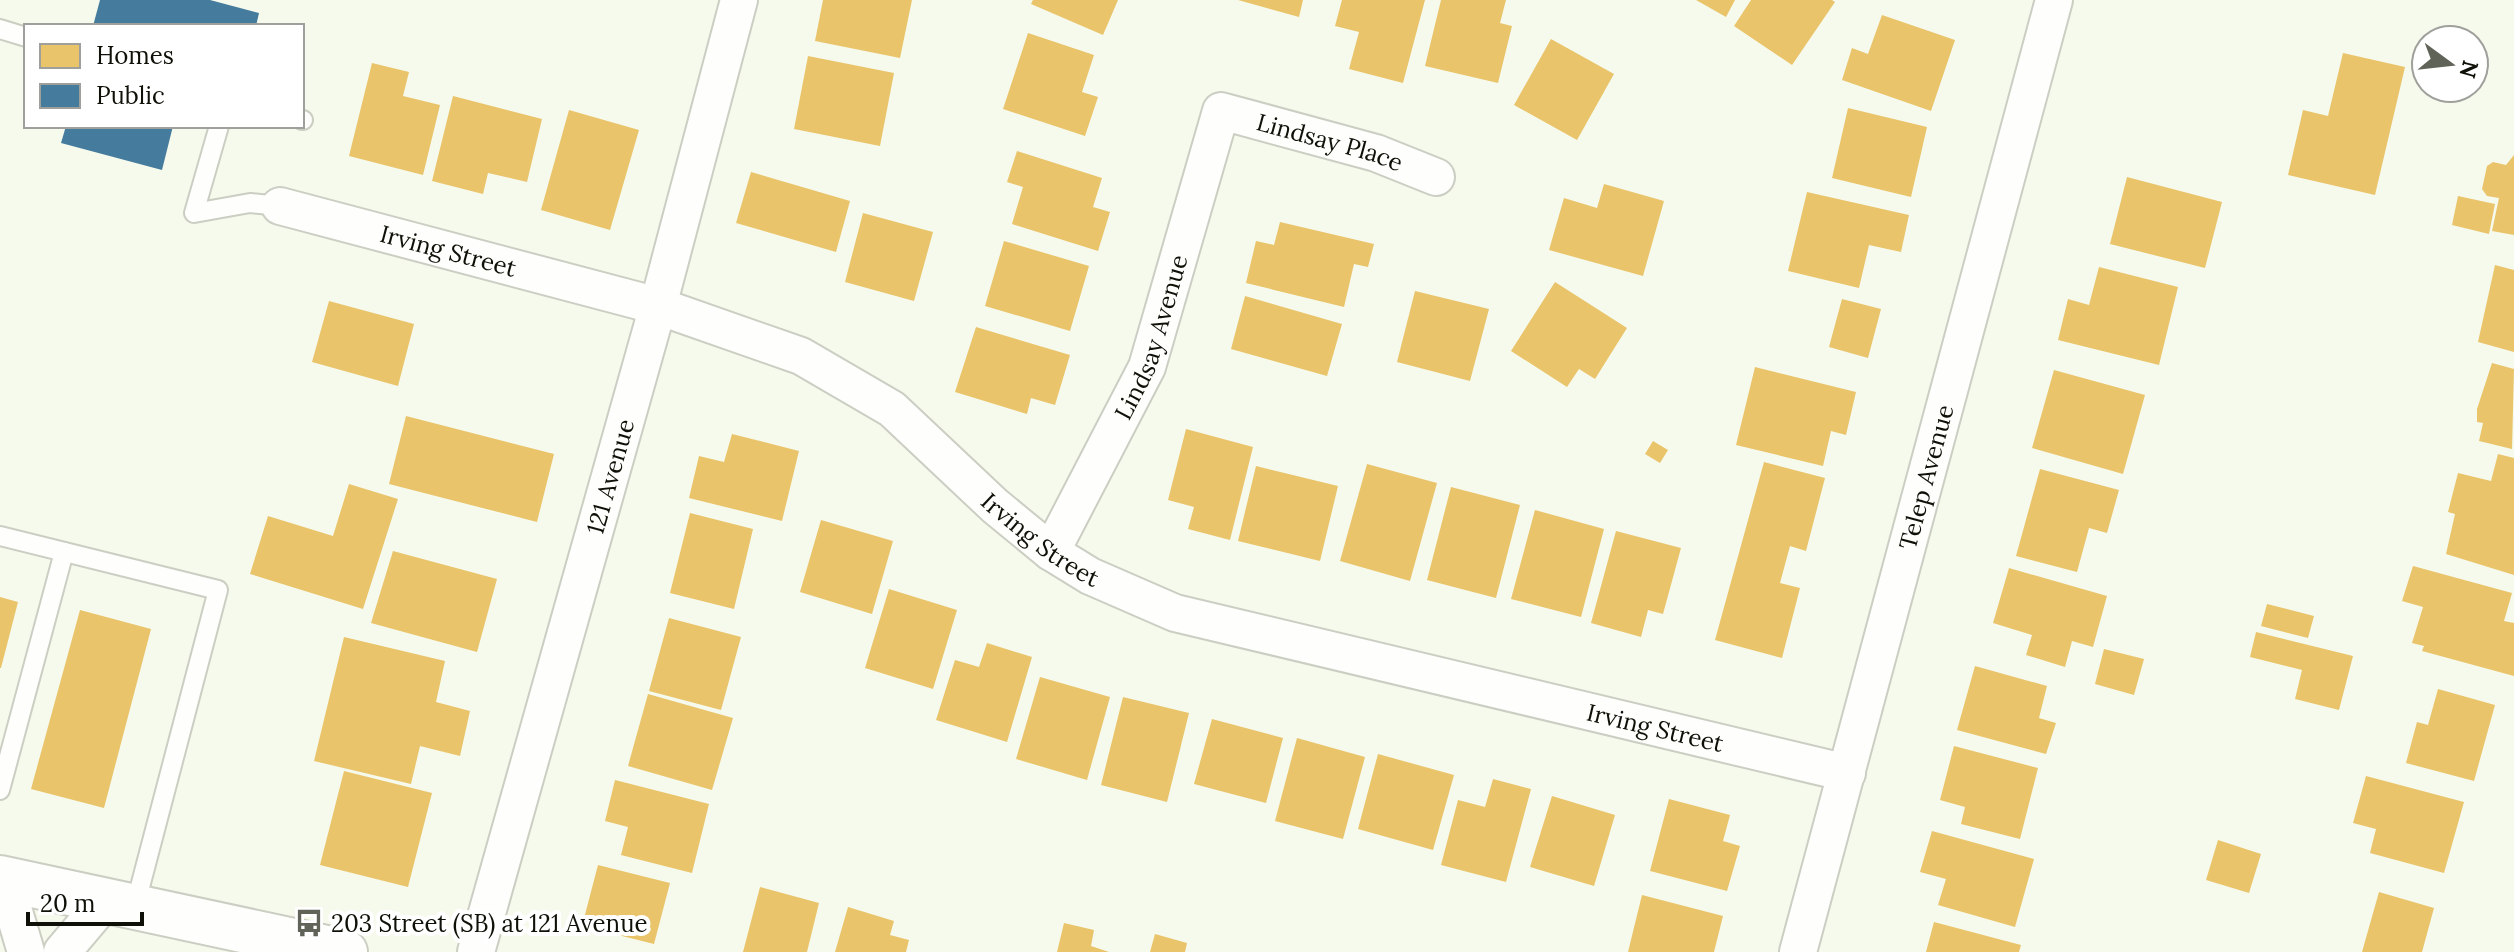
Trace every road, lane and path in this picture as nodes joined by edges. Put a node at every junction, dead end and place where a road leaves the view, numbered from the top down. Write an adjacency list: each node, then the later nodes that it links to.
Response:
1 (739, 0): 9 (street, 121 Avenue)
2 (2054, 0): 13 (street, Telep Avenue)
3 (0, 29): 4 (lane)
4 (24, 36)
5 (1221, 111): 7 (street, Lindsay Place); 12 (street, Lindsay Avenue)
6 (218, 128): 8 (lane)
7 (1436, 177)
8 (280, 206): 9 (street, Irving Street)
9 (658, 306): 12 (street, Irving Street); 20 (street, 121 Avenue)
10 (0, 536): 11 (lane)
11 (64, 552): 14 (lane); 16 (lane)
12 (1051, 552): 13 (street, Irving Street)
13 (1847, 773): 21 (street, Telep Avenue)
14 (0, 790)
15 (2, 878): 16 (main road); 17 (street)
16 (120, 903): 18 (street); 19 (main road)
17 (26, 952)
18 (62, 952)
19 (345, 952)
20 (476, 952)
21 (1798, 952)

